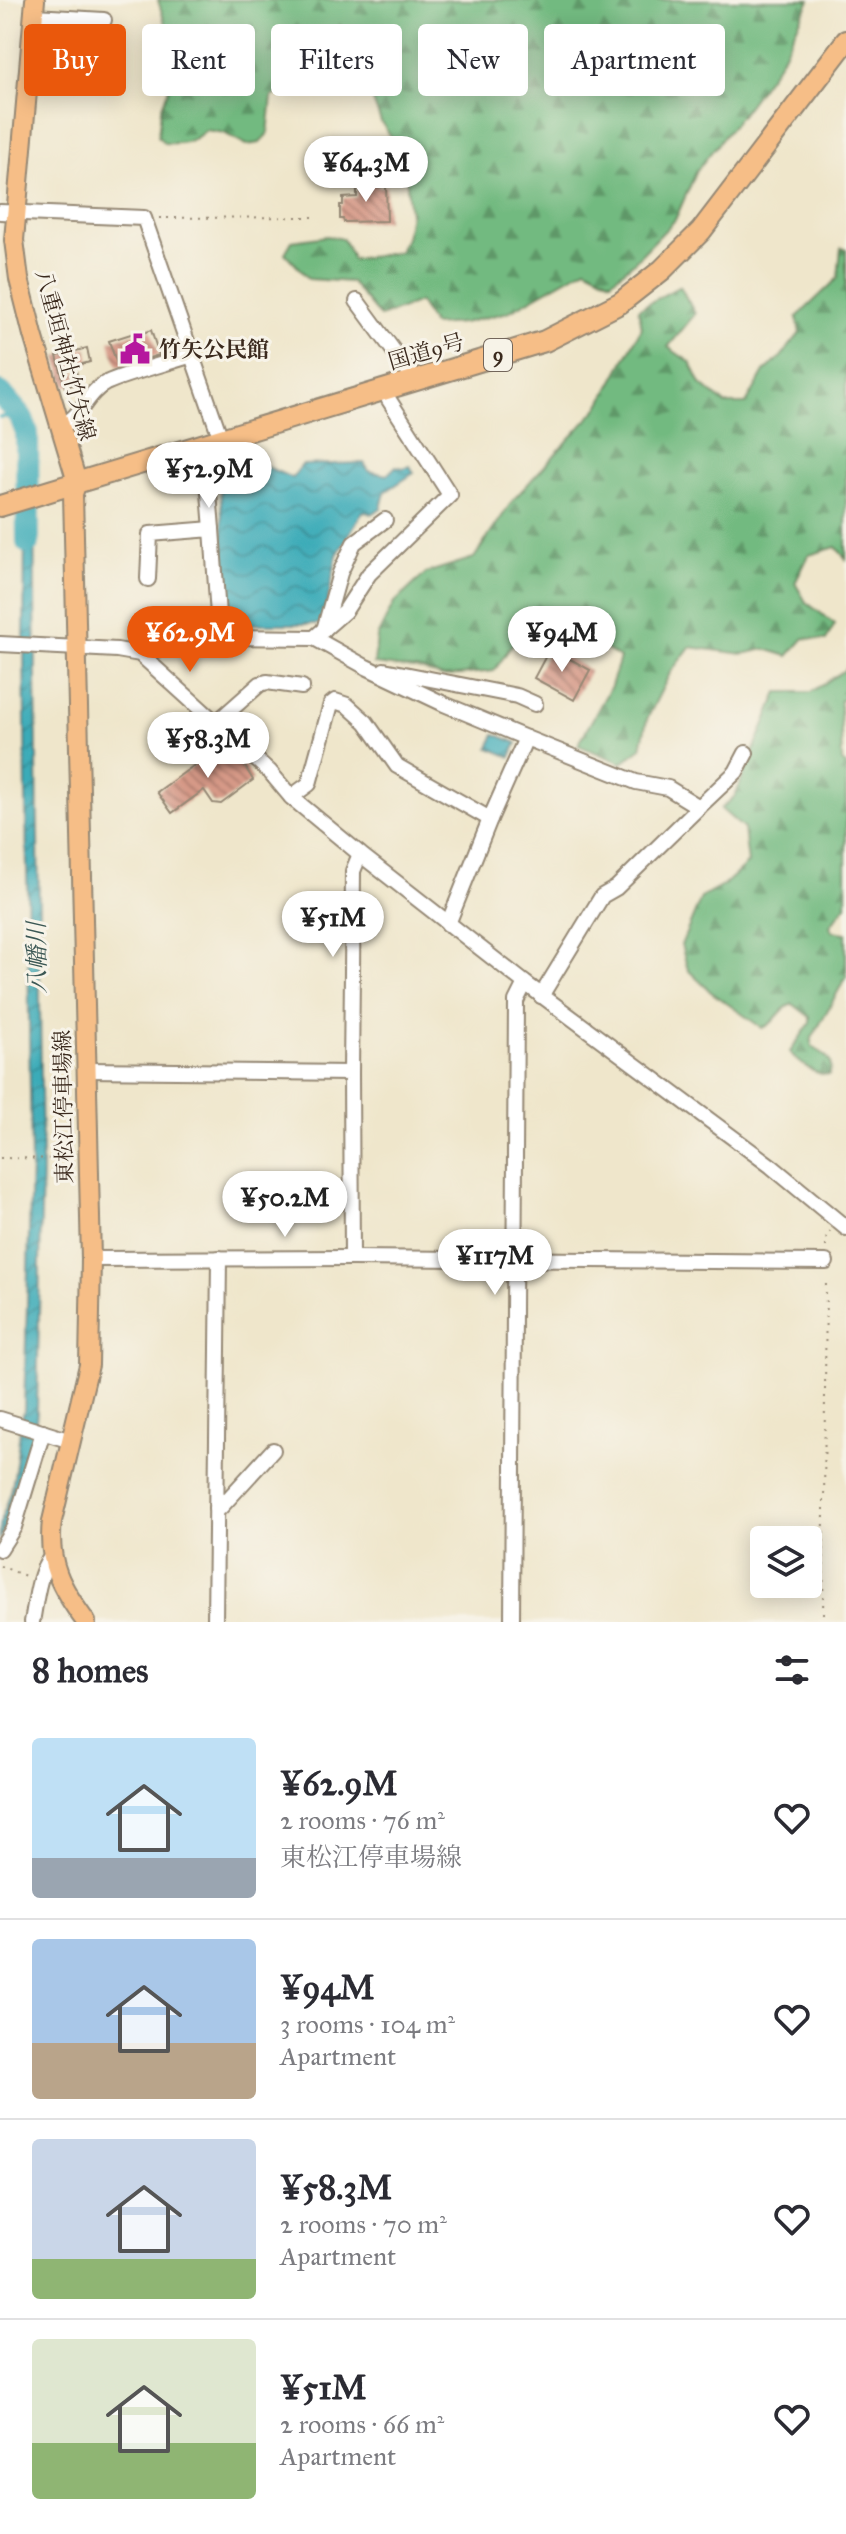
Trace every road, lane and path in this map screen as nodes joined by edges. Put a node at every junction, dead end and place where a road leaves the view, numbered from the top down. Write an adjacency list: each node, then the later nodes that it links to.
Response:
1 (35, 8): 2 (street)
2 (104, 20)
3 (846, 41): 10 (highway, 国道9号 / 9)
4 (24, 96): 5 (main road, 八重垣神社竹矢線)
5 (7, 212): 7 (street); 12 (main road, 八重垣神社竹矢線)
6 (314, 217): 7 (path)
7 (144, 218): 9 (street)
8 (357, 301): 10 (street)
9 (192, 355): 12 (street); 13 (street)
10 (415, 380): 11 (highway, 国道9号 / 9)
11 (385, 389): 13 (highway, 国道9号 / 9); 20 (street)
12 (61, 426): 14 (main road, 八重垣神社竹矢線)
13 (211, 442): 14 (highway, 国道9号 / 9); 17 (street)
14 (77, 482): 15 (highway, 国道9号 / 9); 22 (main road, 東松江停車場線)
15 (0, 506)
16 (385, 520): 20 (street)
17 (212, 529): 18 (street); 19 (street)
18 (148, 579)
19 (219, 630): 20 (street); 23 (street)
20 (319, 634): 24 (street)
21 (0, 644): 22 (street)
22 (77, 648): 23 (street); 37 (main road, 東松江停車場線)
23 (140, 654): 27 (street)
24 (366, 667): 26 (street); 28 (street)
25 (302, 687): 27 (street)
26 (535, 704)
27 (217, 722): 30 (street)
28 (526, 738): 31 (street); 32 (street)
29 (746, 753): 31 (street)
30 (291, 797): 32 (street); 33 (street)
31 (699, 807): 36 (street)
32 (490, 819): 34 (street)
33 (360, 854): 34 (street); 38 (street)
34 (448, 924): 35 (street)
35 (525, 983): 36 (street); 45 (street)
36 (541, 996): 41 (street)
37 (87, 1070): 38 (street); 40 (main road, 東松江停車場線)
38 (351, 1073): 43 (street)
39 (0, 1158): 40 (path)
40 (88, 1159): 44 (main road, 東松江停車場線)
41 (843, 1218): 46 (path)
42 (219, 1258): 43 (street); 44 (street); 51 (street)
43 (352, 1258): 45 (street)
44 (91, 1259): 49 (main road, 東松江停車場線)
45 (514, 1259): 46 (street); 59 (street)
46 (826, 1262): 60 (path)
47 (0, 1419): 48 (street)
48 (39, 1431): 49 (street); 52 (street)
49 (71, 1441): 53 (main road, 東松江停車場線)
50 (273, 1450): 51 (street)
51 (216, 1508): 58 (street)
52 (0, 1549)
53 (51, 1557): 55 (street); 57 (main road, 東松江停車場線)
54 (0, 1566): 55 (path)
55 (40, 1581): 56 (street)
56 (32, 1622)
57 (86, 1622)
58 (215, 1622)
59 (512, 1622)
60 (823, 1622)

